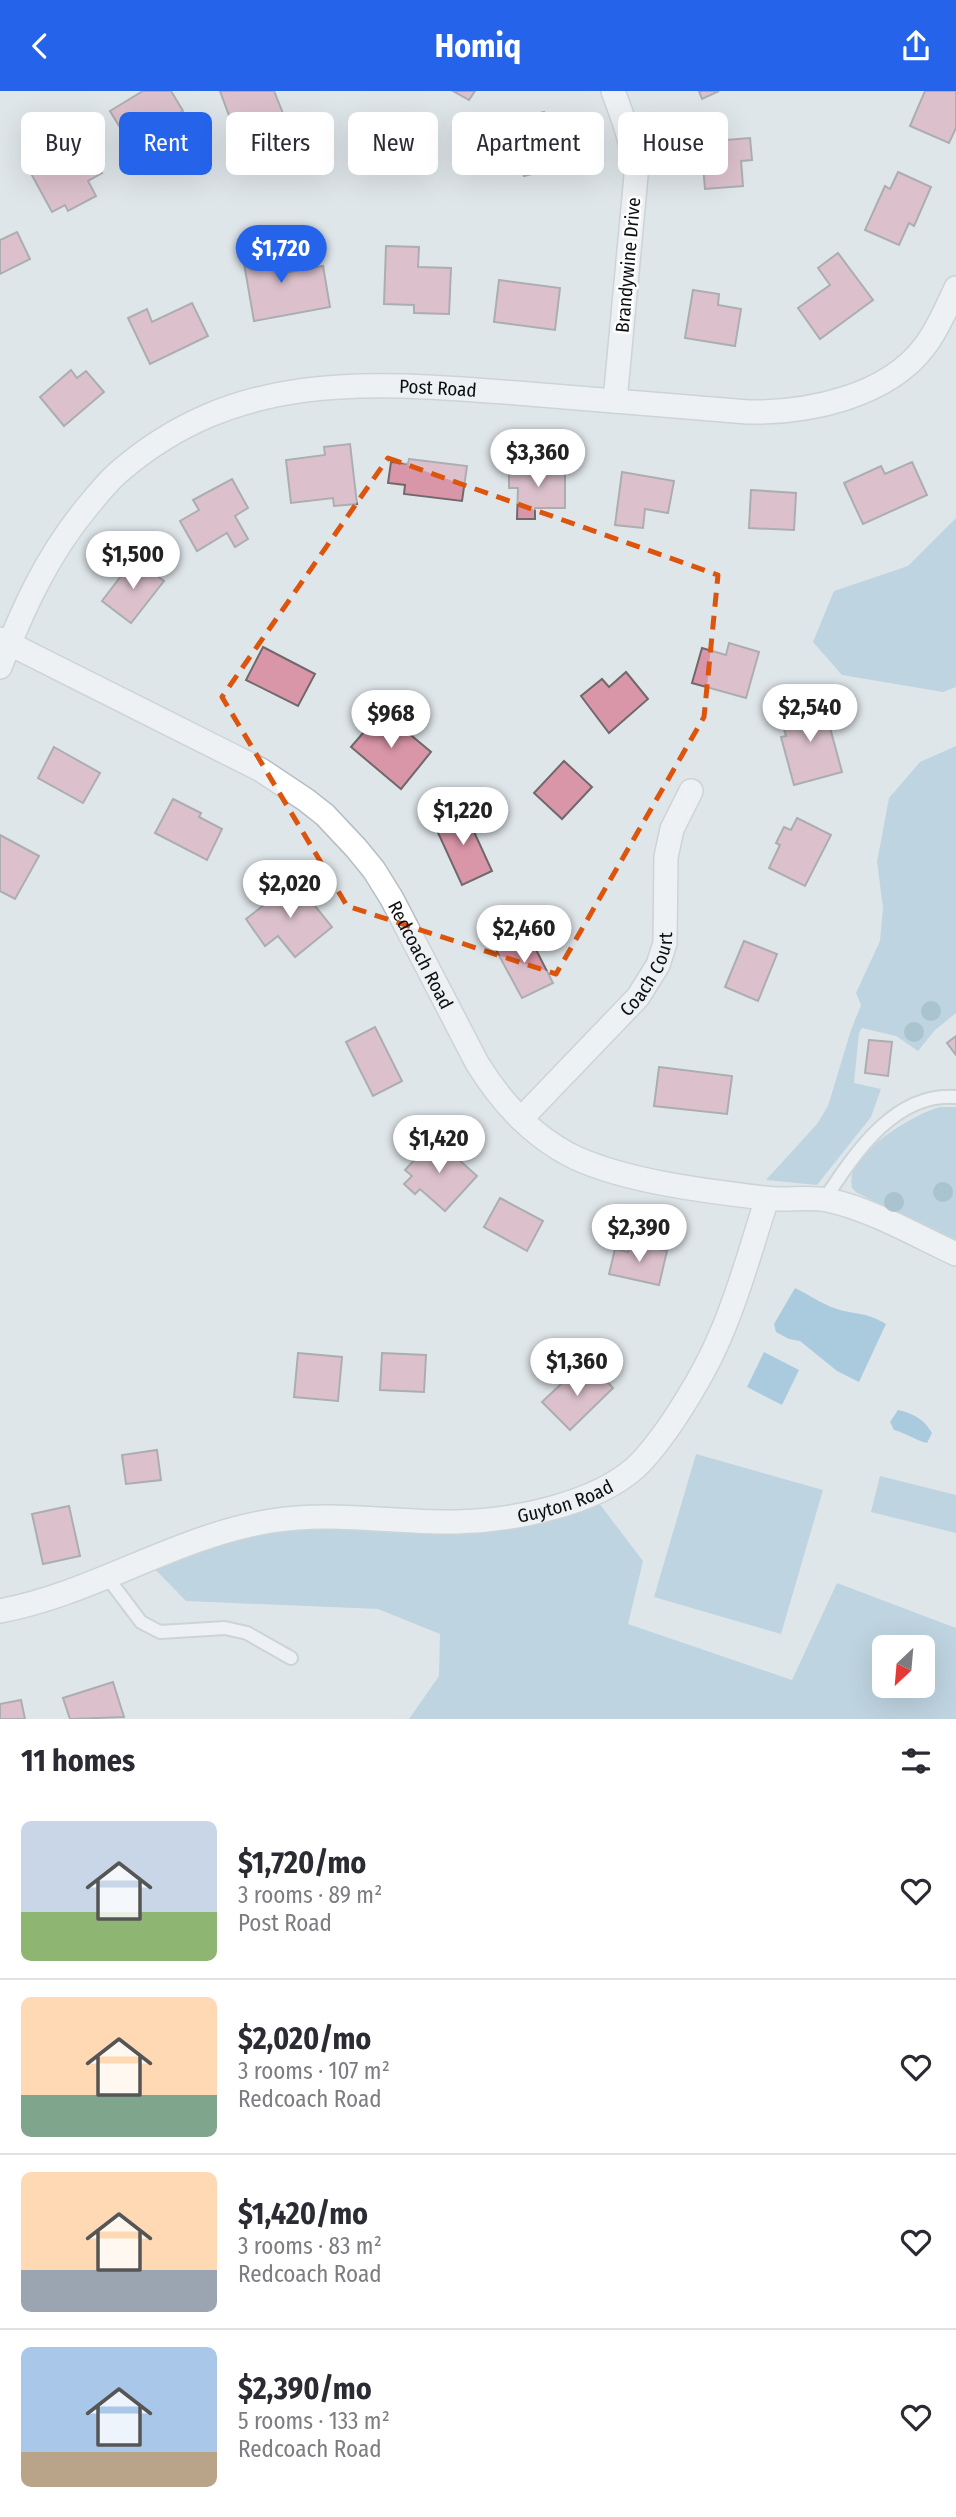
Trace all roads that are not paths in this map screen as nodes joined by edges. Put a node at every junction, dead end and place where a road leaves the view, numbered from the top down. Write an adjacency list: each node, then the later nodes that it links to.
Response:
1 (612, 91): 3 (street, Brandywine Drive)
2 (956, 288): 3 (street, Post Road)
3 (615, 401): 4 (street, Post Road)
4 (5, 641): 5 (street, Post Road); 8 (street, Redcoach Road)
5 (0, 667)
6 (691, 791): 8 (street, Coach Court)
7 (956, 1097): 10 (lane)
8 (521, 1119): 9 (street, Redcoach Road)
9 (767, 1199): 10 (street); 12 (street, Guyton Road)
10 (824, 1200): 11 (street)
11 (956, 1254)
12 (107, 1577): 13 (street, Guyton Road); 14 (lane)
13 (0, 1611)
14 (291, 1658)

